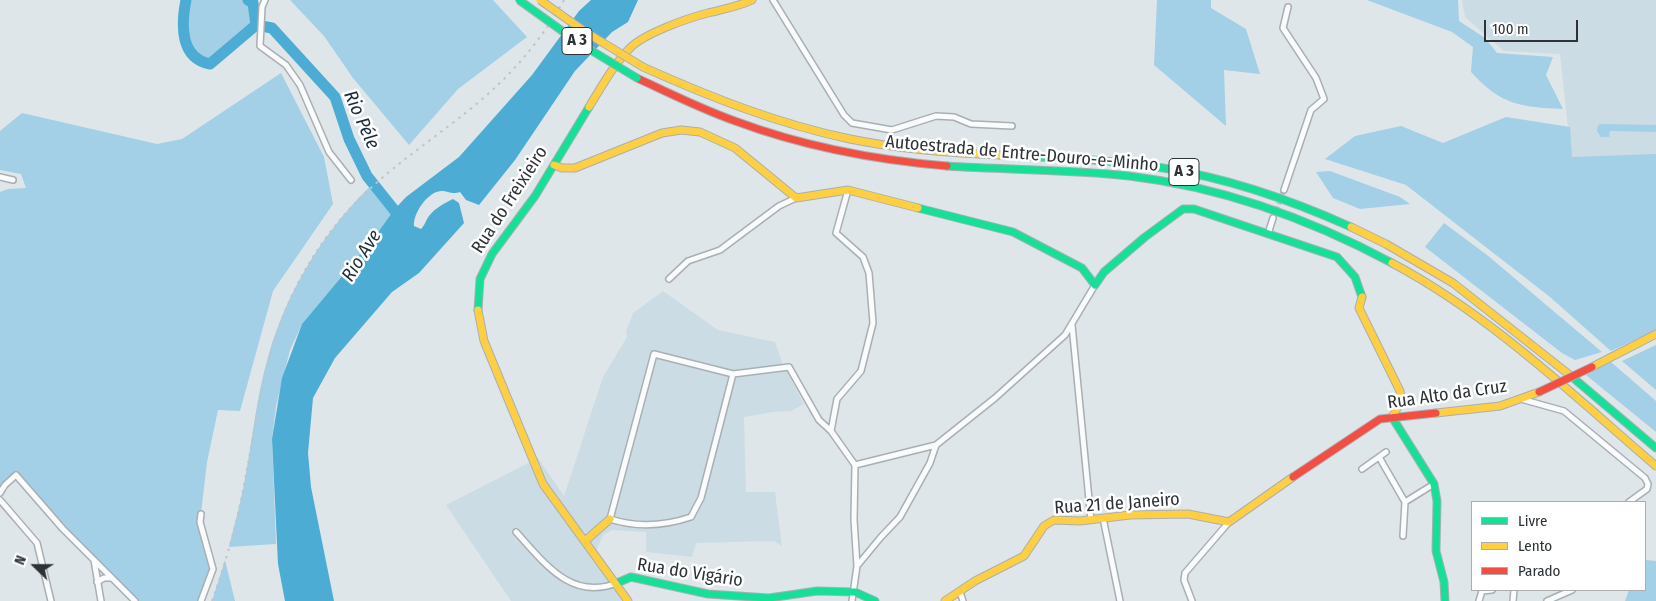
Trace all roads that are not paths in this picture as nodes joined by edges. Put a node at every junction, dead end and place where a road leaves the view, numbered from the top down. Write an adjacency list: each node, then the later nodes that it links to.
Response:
1 (265, 0): 11 (street)
2 (519, 0): 30 (main road, Autoestrada de Entre-Douro-e-Minho / A 3, bridge)
3 (540, 0): 26 (main road, Autoestrada de Entre-Douro-e-Minho / A 3, bridge)
4 (752, 0): 8 (main road, Rua do Freixieiro)
5 (773, 0): 7 (street)
6 (1288, 6): 13 (street)
7 (1012, 126)
8 (554, 165): 14 (main road); 44 (main road, Rua do Freixieiro)
9 (0, 177): 10 (street)
10 (13, 180)
11 (351, 180)
12 (848, 190): 14 (main road); 18 (main road); 24 (street)
13 (1284, 190)
14 (796, 198): 17 (street)
15 (1273, 218): 16 (street)
16 (1268, 234): 18 (main road); 23 (main road)
17 (669, 279)
18 (1094, 285): 19 (street)
19 (1072, 325): 25 (street); 40 (street)
20 (1656, 334): 22 (main road, Rua Alto da Cruz, bridge)
21 (733, 374): 24 (street); 39 (street); 39 (street)
22 (1521, 399): 23 (main road, Rua Alto da Cruz); 35 (street)
23 (1392, 417): 32 (main road); 41 (main road, Rua Alto da Cruz)
24 (831, 431): 29 (street)
25 (936, 445): 29 (street); 46 (street)
26 (1656, 448)
27 (1386, 452): 28 (street)
28 (1379, 457): 31 (street); 36 (street)
29 (855, 465): 46 (street)
30 (1656, 466)
31 (1362, 469)
32 (1434, 484): 36 (street); 64 (main road)
33 (0, 493): 45 (street)
34 (0, 500): 53 (street)
35 (1630, 501)
36 (1405, 502): 43 (street)
37 (200, 514): 56 (street)
38 (1103, 518): 40 (main road, Rua 21 de Janeiro); 41 (main road, Rua 21 de Janeiro); 62 (street)
39 (610, 519): 44 (main road)
40 (1091, 520): 52 (main road, Rua 21 de Janeiro)
41 (1229, 522): 63 (street)
42 (516, 532): 49 (street, Rua do Vigário)
43 (1403, 536)
44 (585, 541): 49 (main road, Rua do Freixieiro)
45 (94, 560): 47 (street); 48 (street)
46 (858, 566): 51 (street)
47 (111, 578): 48 (street); 55 (street)
48 (97, 582): 54 (street)
49 (617, 583): 51 (main road, Rua do Vigário); 57 (main road, Rua do Freixieiro)
50 (1570, 591): 65 (street)
51 (855, 592): 58 (street); 59 (main road)
52 (960, 592): 60 (main road, Rua 21 de Janeiro); 61 (street)
53 (51, 601)
54 (101, 601)
55 (135, 601)
56 (201, 601)
57 (628, 601)
58 (852, 601)
59 (875, 601)
60 (944, 601)
61 (963, 601)
62 (1120, 601)
63 (1192, 601)
64 (1445, 601)
65 (1548, 601)

